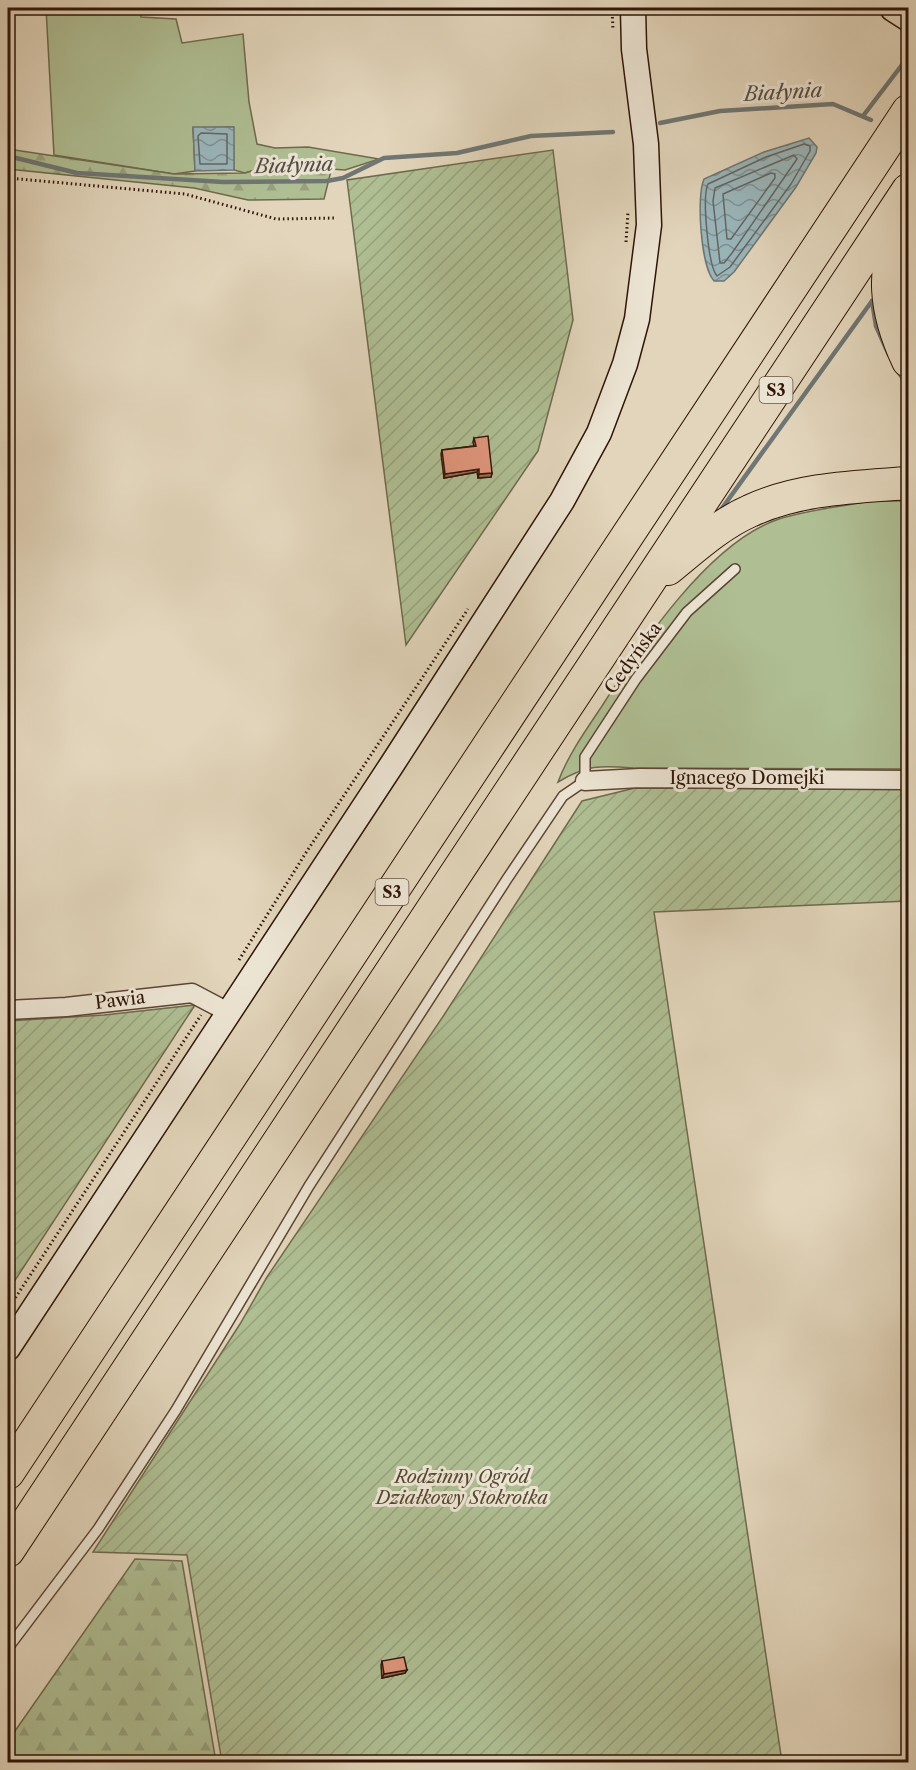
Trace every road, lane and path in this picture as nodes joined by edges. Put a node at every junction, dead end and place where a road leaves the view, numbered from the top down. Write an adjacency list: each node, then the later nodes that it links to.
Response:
1 (633, 8): 16 (main road)
2 (909, 111): 20 (highway, S3)
3 (8, 178): 6 (path)
4 (907, 192): 8 (highway); 11 (highway, S3)
5 (628, 209): 7 (path)
6 (336, 218)
7 (625, 253)
8 (909, 361)
9 (909, 483): 11 (highway)
10 (735, 569): 14 (lane, Cedyńska)
11 (646, 586): 21 (highway, S3)
12 (474, 599): 15 (path)
13 (909, 780): 14 (street, Ignacego Domejki)
14 (585, 781): 22 (lane)
15 (232, 970)
16 (219, 1007): 17 (street, Pawia); 18 (path); 19 (main road)
17 (8, 1010)
18 (8, 1309)
19 (8, 1348)
20 (8, 1473)
21 (8, 1551)
22 (8, 1648)

